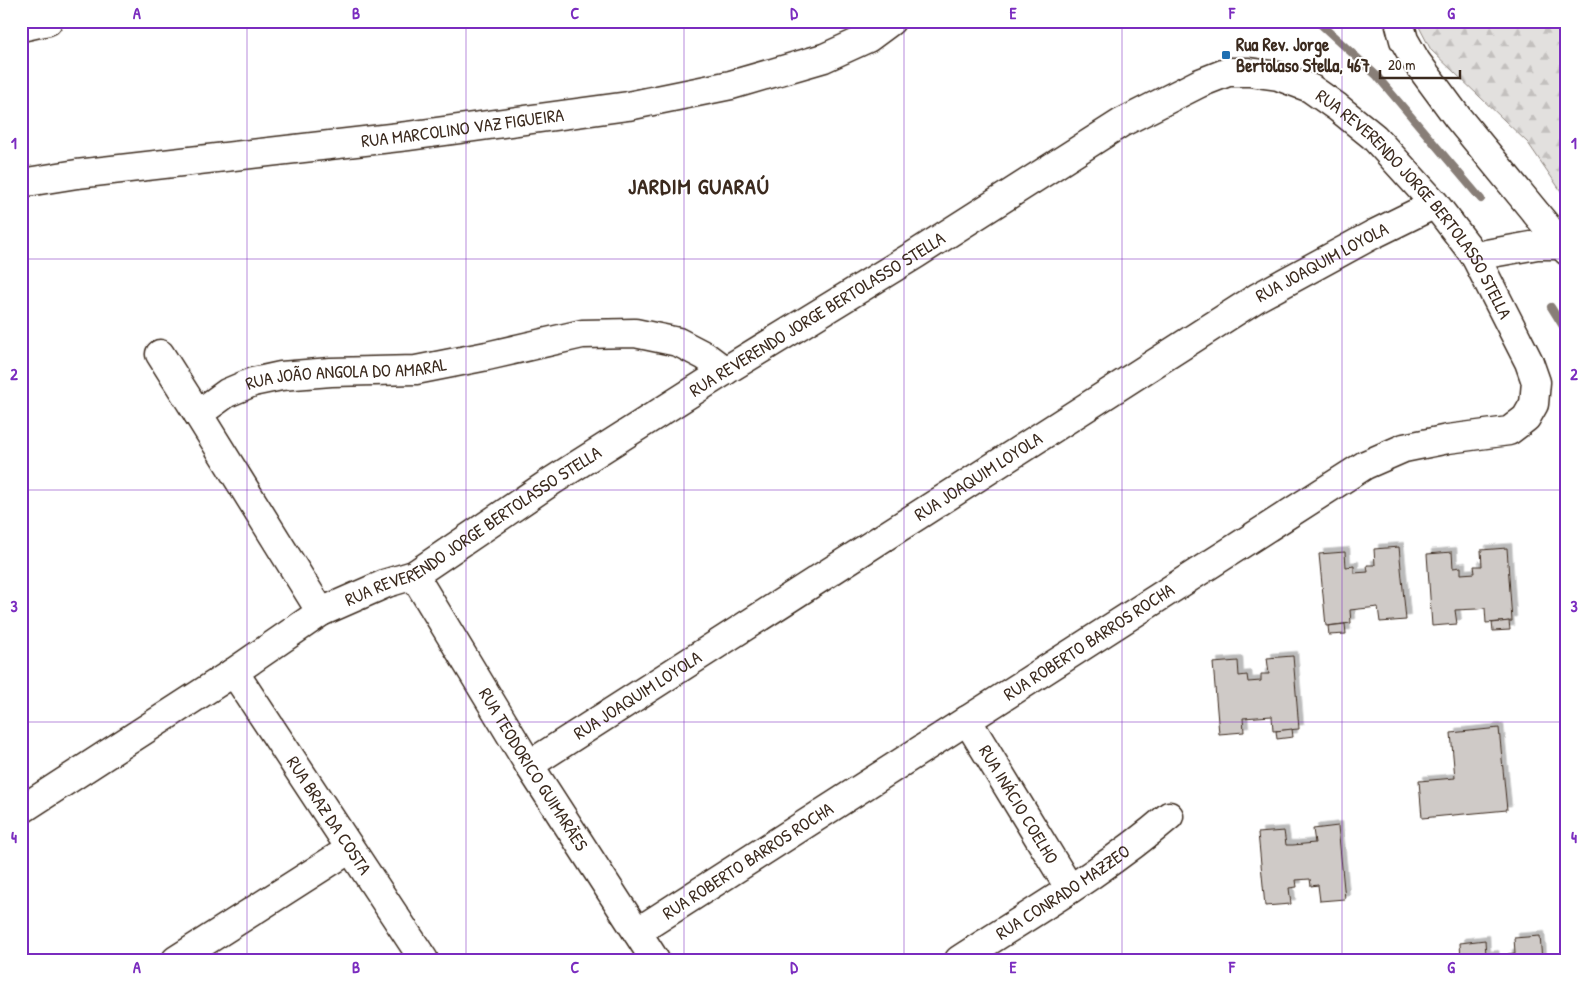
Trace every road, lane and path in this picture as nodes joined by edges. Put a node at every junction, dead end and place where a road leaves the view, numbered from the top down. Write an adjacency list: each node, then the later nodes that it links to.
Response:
1 (48, 21): 4 (street)
2 (891, 21): 5 (street, RUA MARCOLINO VAZ FIGUEIRA)
3 (1399, 21): 7 (street)
4 (21, 27)
5 (21, 183)
6 (1435, 204): 8 (street, RUA REVERENDO JORGE BERTOLASSO STELLA); 10 (street, RUA REVERENDO JORGE BERTOLASSO STELLA); 17 (street, RUA JOAQUIM LOYOLA)
7 (1556, 247): 8 (street)
8 (1485, 254): 11 (street, RUA REVERENDO JORGE BERTOLASSO STELLA)
9 (160, 354): 12 (street)
10 (725, 371): 12 (street, RUA JOÃO ANGOLA DO AMARAL); 13 (street, RUA REVERENDO JORGE BERTOLASSO STELLA)
11 (1536, 382): 16 (street, RUA ROBERTO BARROS ROCHA)
12 (198, 414): 14 (street)
13 (414, 575): 14 (street, RUA REVERENDO JORGE BERTOLASSO STELLA); 17 (street, RUA TEODORICO GUIMARÃES)
14 (321, 612): 15 (street, RUA REVERENDO JORGE BERTOLASSO STELLA)
15 (234, 672): 18 (street, RUA REVERENDO JORGE BERTOLASSO STELLA); 20 (street, RUA BRAZ DA COSTA)
16 (966, 720): 21 (street, RUA INÁCIO COELHO); 22 (street, RUA ROBERTO BARROS ROCHA)
17 (529, 765): 22 (street, RUA TEODORICO GUIMARÃES)
18 (21, 810)
19 (1169, 816): 21 (street, RUA CONRADO MAZZEO)
20 (350, 849): 23 (street); 24 (street, RUA BRAZ DA COSTA)
21 (1070, 888): 26 (street, RUA CONRADO MAZZEO)
22 (637, 932): 25 (street, RUA TEODORICO GUIMARÃES)
23 (176, 960)
24 (424, 960)
25 (655, 960)
26 (960, 960)

